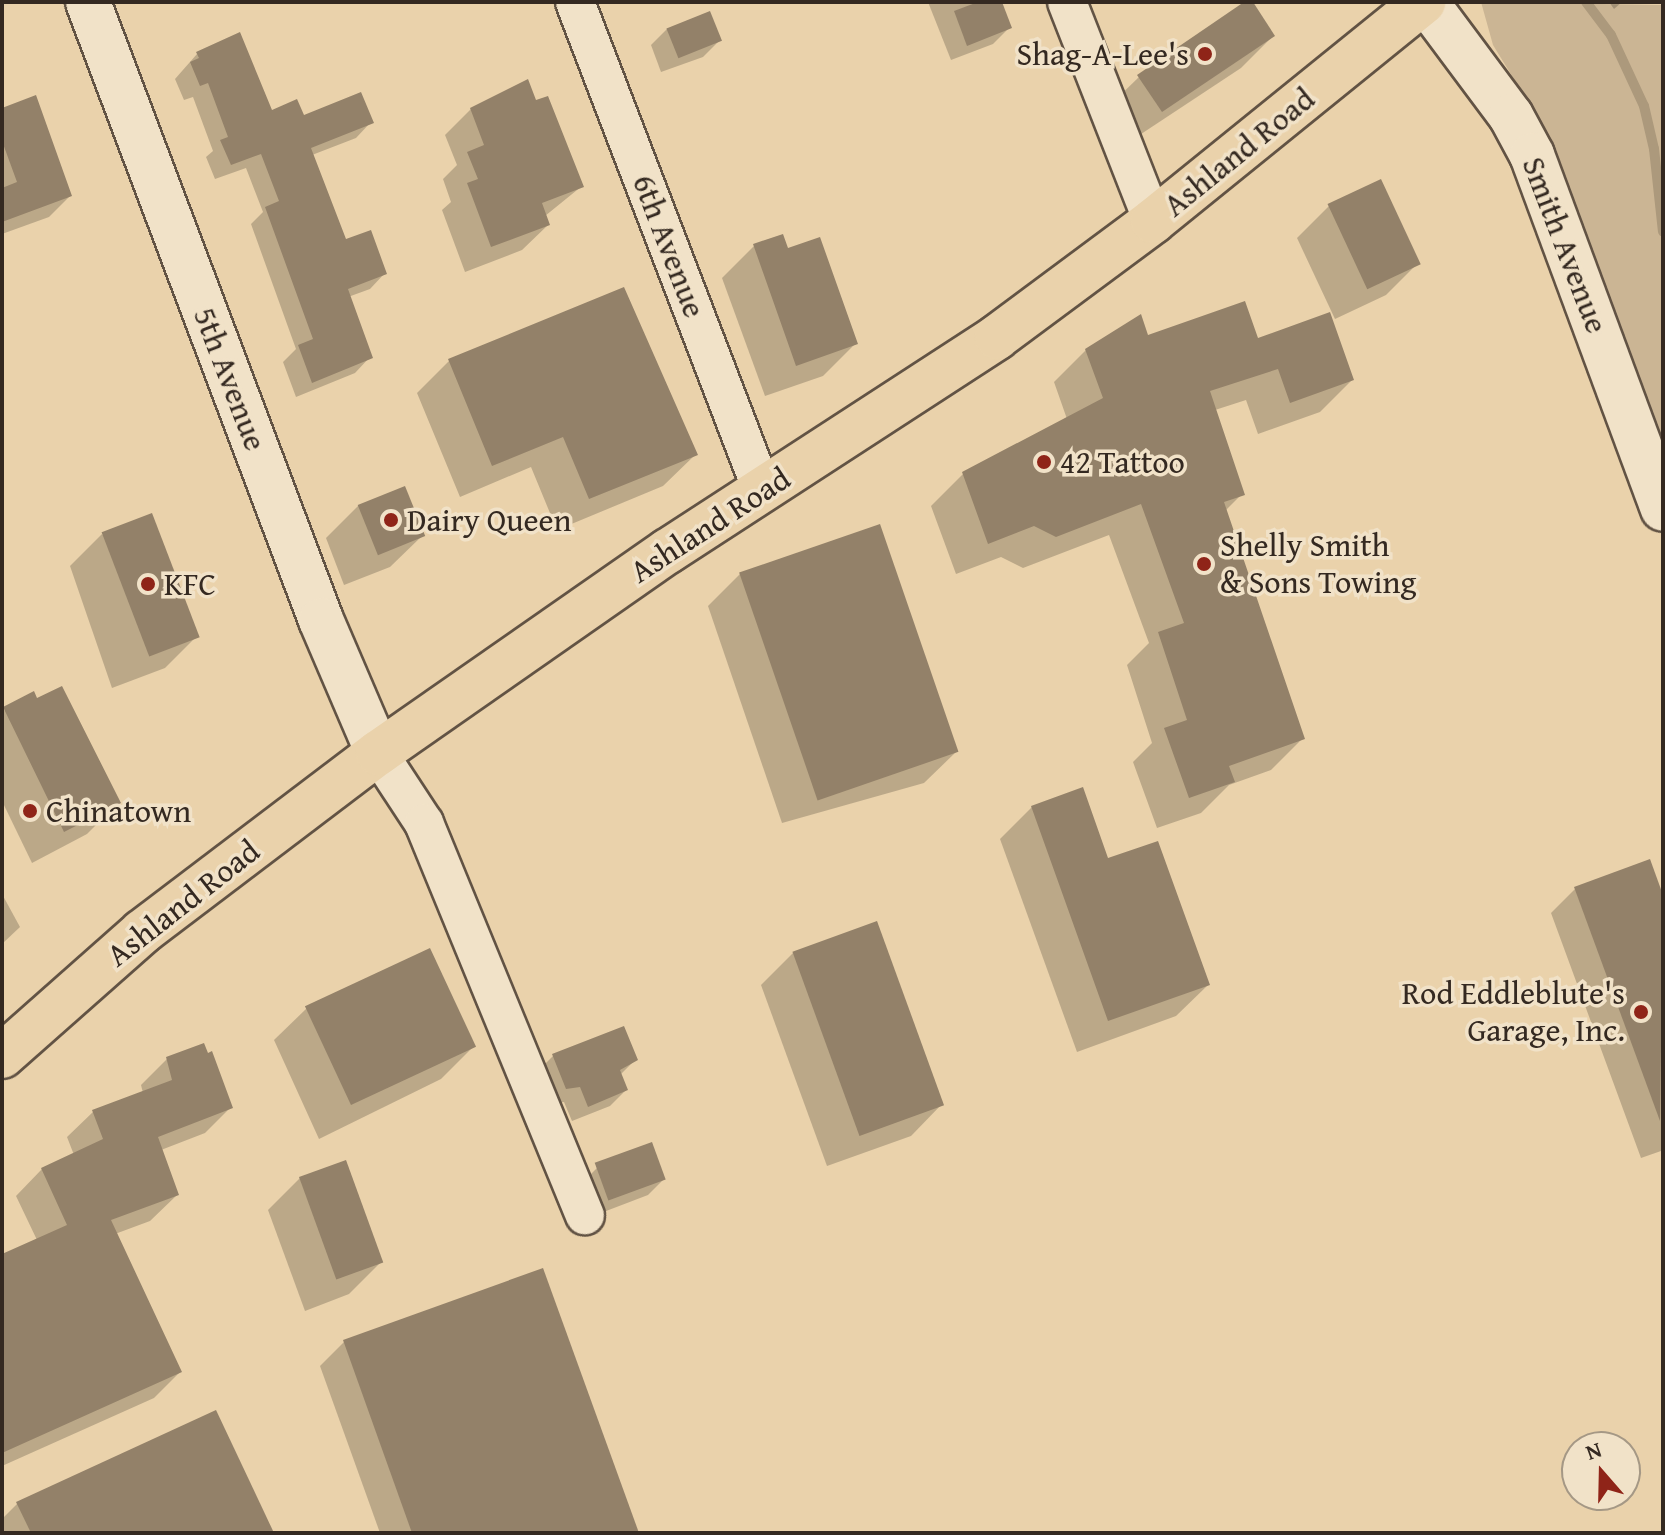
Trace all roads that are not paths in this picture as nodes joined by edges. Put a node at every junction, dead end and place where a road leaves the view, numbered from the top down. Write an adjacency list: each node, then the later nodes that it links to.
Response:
1 (88, 2): 8 (street, 5th Avenue)
2 (575, 2): 6 (street, 6th Avenue)
3 (1067, 2): 5 (street)
4 (1424, 2): 5 (main road, Ashland Road); 7 (street, Smith Avenue)
5 (1153, 221): 6 (main road, Ashland Road)
6 (762, 490): 8 (main road, Ashland Road)
7 (1663, 509)
8 (378, 753): 9 (main road, Ashland Road); 10 (street)
9 (2, 1056)
10 (585, 1215)

